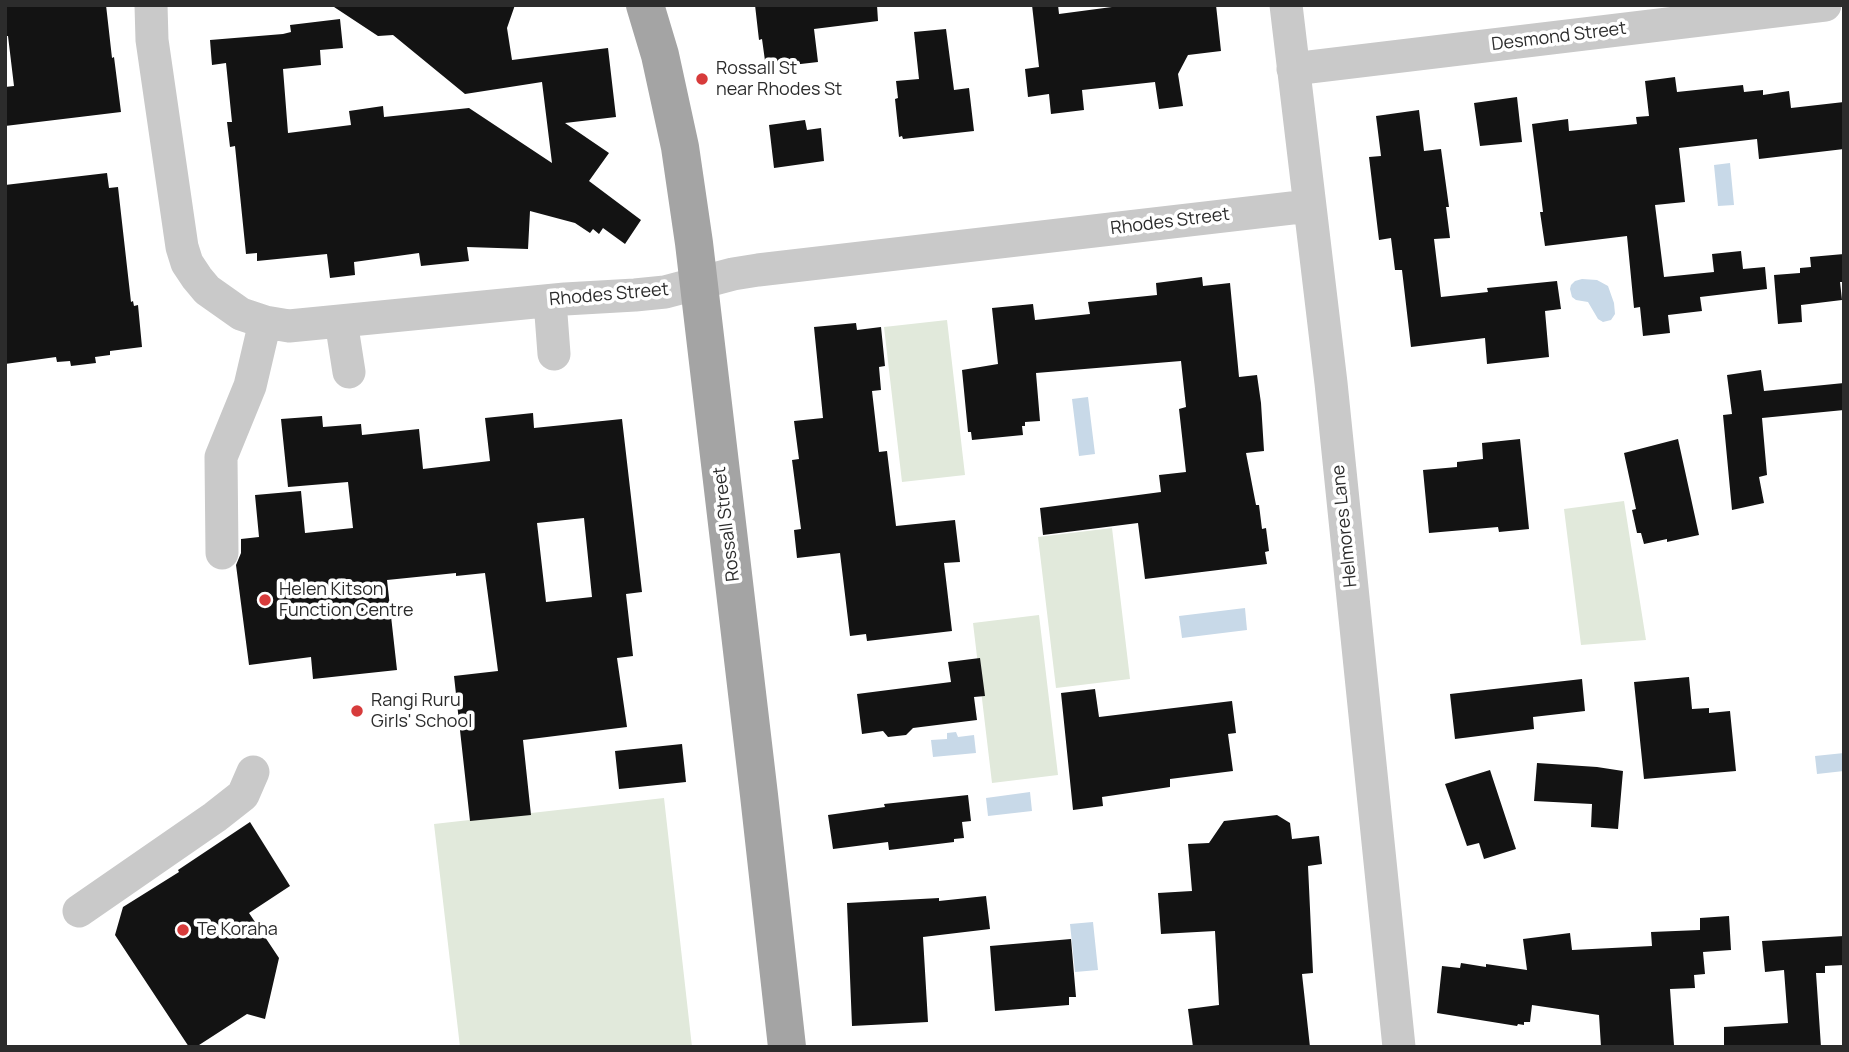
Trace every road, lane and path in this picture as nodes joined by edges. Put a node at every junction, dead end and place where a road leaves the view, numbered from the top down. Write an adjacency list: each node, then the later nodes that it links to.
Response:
1 (151, 5): 10 (street, Rhodes Street)
2 (645, 5): 7 (main road, Rossall Street)
3 (1286, 5): 5 (street, Helmores Lane)
4 (1825, 5): 5 (street, Desmond Street)
5 (1293, 69): 6 (street, Helmores Lane)
6 (1309, 206): 7 (street, Rhodes Street); 17 (street, Helmores Lane)
7 (699, 283): 8 (street, Rhodes Street); 16 (main road, Rossall Street)
8 (550, 300): 9 (street, Rhodes Street); 11 (street)
9 (341, 321): 10 (street, Rhodes Street); 12 (street)
10 (265, 322): 13 (street)
11 (554, 354)
12 (349, 372)
13 (222, 553)
14 (253, 772): 15 (street)
15 (79, 911)
16 (787, 1047)
17 (1399, 1047)

